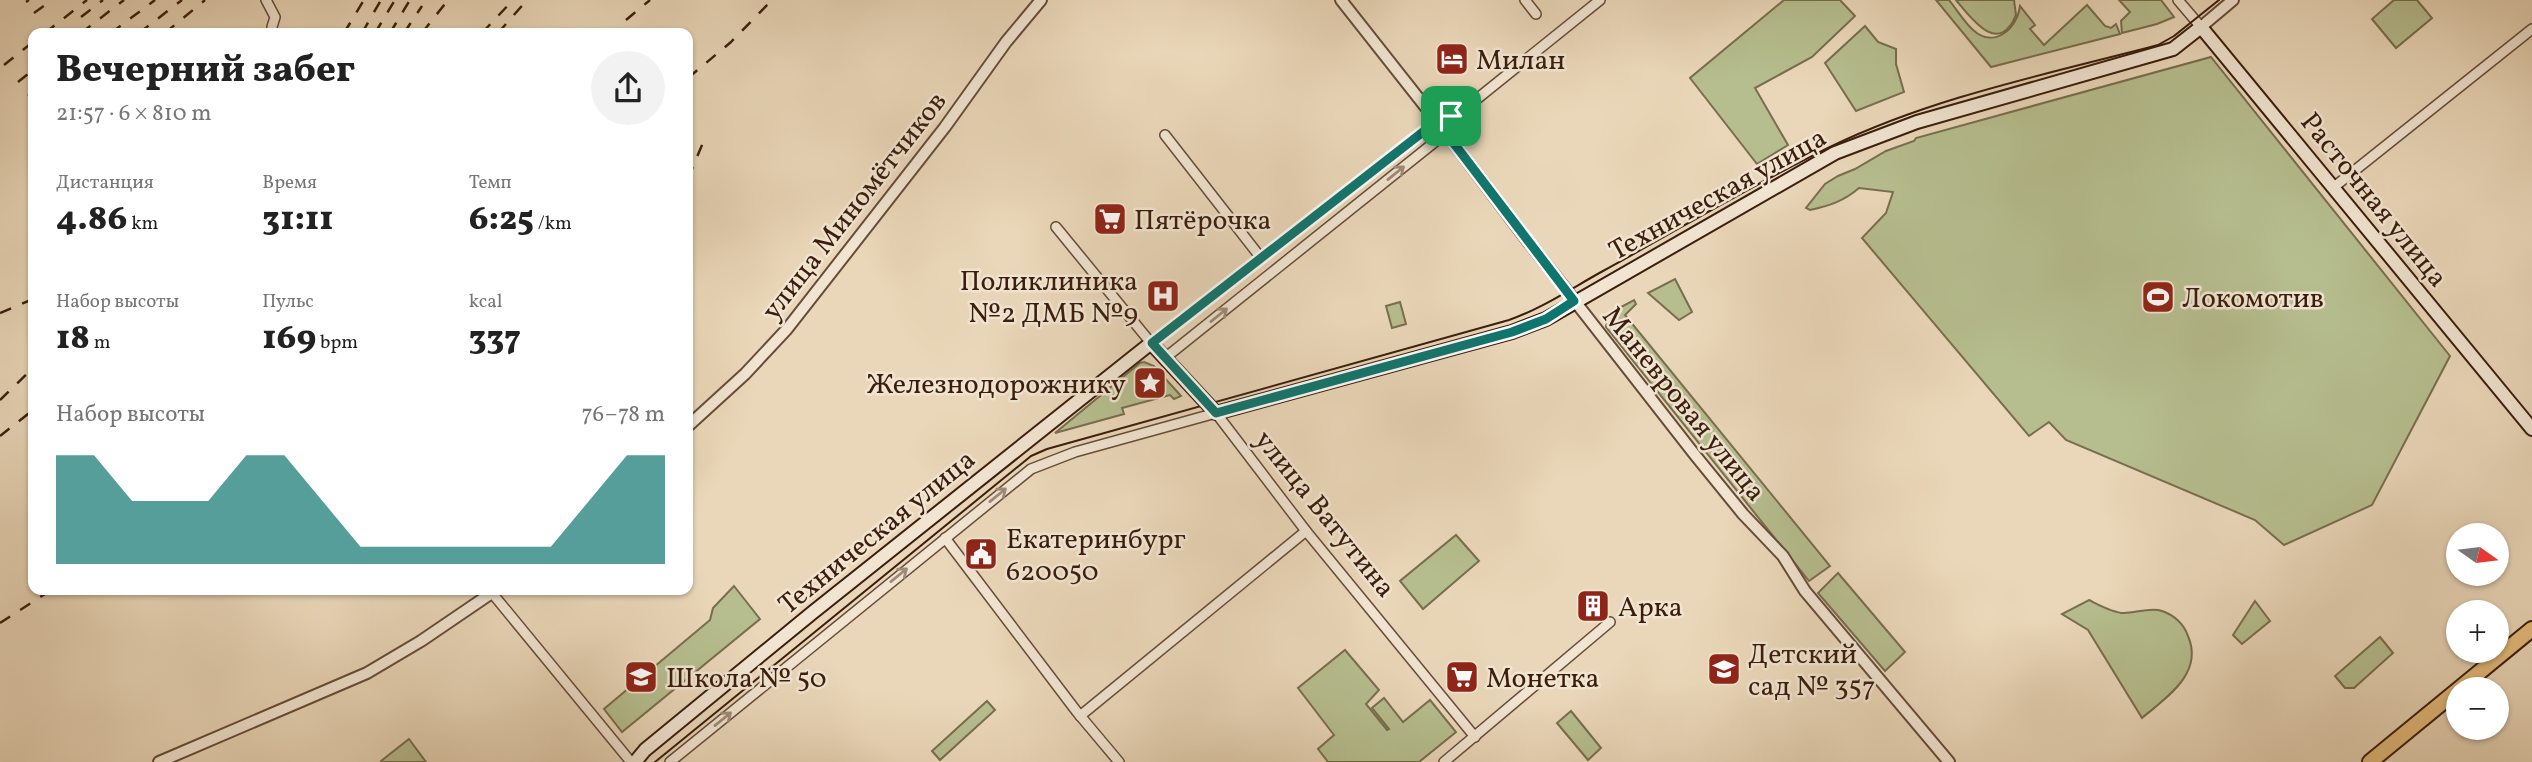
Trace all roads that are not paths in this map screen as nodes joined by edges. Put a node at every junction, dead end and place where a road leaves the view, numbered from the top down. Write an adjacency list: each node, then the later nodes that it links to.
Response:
1 (266, 0): 9 (street)
2 (1041, 0): 23 (street, улица Миномётчиков)
3 (1340, 0): 13 (street, Маневровая улица)
4 (1525, 0): 8 (street)
5 (1600, 0): 12 (street)
6 (2178, 0): 10 (street, Расточная улица)
7 (2233, 0): 10 (street, Техническая улица)
8 (1536, 14)
9 (272, 27)
10 (2201, 27): 16 (main road, Расточная улица); 19 (main road, Техническая улица)
11 (2532, 29): 16 (street)
12 (1457, 115): 13 (street); 14 (street)
13 (1437, 121): 14 (street, Маневровая улица); 18 (street)
14 (1446, 133): 19 (street, Маневровая улица); 21 (street, one-way to 14)
15 (1165, 135): 18 (street)
16 (2334, 187): 24 (main road, Расточная улица)
17 (1056, 227): 20 (street, улица Ватутина)
18 (1261, 258): 20 (street)
19 (1574, 301): 22 (main road, Техническая улица); 38 (street, Маневровая улица)
20 (1152, 343): 21 (main road, улица Ватутина); 34 (main road, Техническая улица)
21 (1165, 358): 22 (main road, улица Ватутина)
22 (1216, 413): 25 (street, улица Ватутина); 26 (street, one-way to 22)
23 (693, 421)
24 (2532, 429)
25 (1306, 531): 31 (street); 32 (street, улица Ватутина)
26 (945, 538): 31 (street); 35 (street, one-way to 26)
27 (490, 595): 33 (street)
28 (496, 595): 34 (street)
29 (1610, 622): 32 (street)
30 (2532, 629): 39 (main road)
31 (1080, 716): 36 (street)
32 (1475, 737): 37 (street)
33 (159, 762)
34 (633, 762)
35 (670, 762)
36 (1119, 762)
37 (1444, 762)
38 (1949, 762)
39 (2370, 762)

